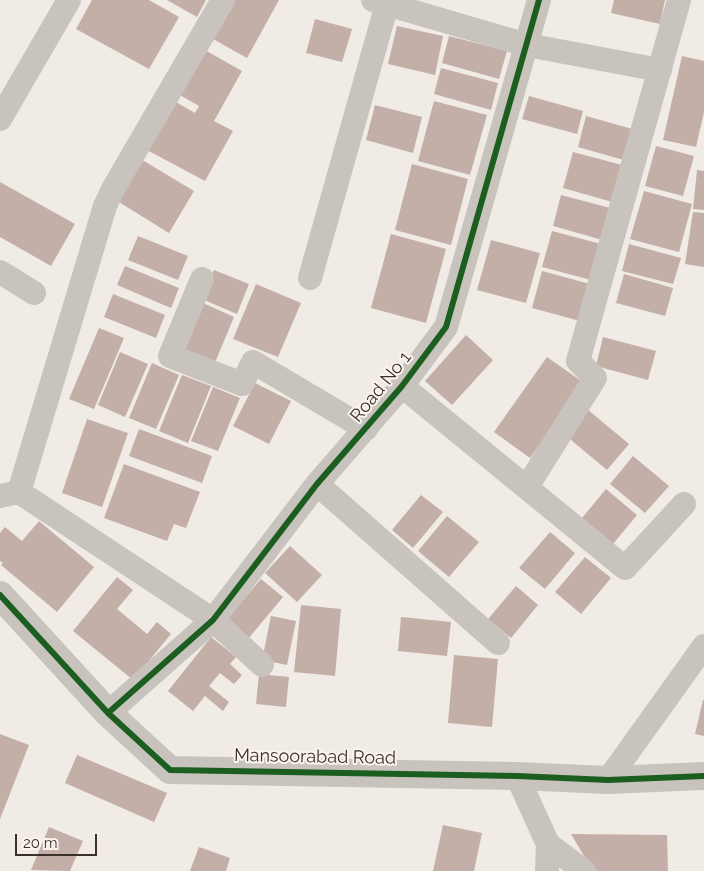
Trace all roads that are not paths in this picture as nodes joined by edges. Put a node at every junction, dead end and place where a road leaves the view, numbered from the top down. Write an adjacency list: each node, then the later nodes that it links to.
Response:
1 (70, 0): 8 (street)
2 (224, 0): 17 (street)
3 (539, 0): 6 (street, Road No 1)
4 (679, 0): 7 (street)
5 (380, 2): 6 (street); 10 (street)
6 (527, 45): 7 (street); 13 (street, Road No 1)
7 (660, 70): 16 (street)
8 (0, 118)
9 (0, 272): 12 (street)
10 (310, 278)
11 (202, 279): 14 (street)
12 (34, 293)
13 (402, 386): 14 (street, Road No 1); 16 (street)
14 (366, 429): 15 (street, Road No 1)
15 (317, 484): 20 (street, Road No 1); 21 (street)
16 (527, 487): 18 (street)
17 (10, 494): 20 (street)
18 (684, 504)
19 (0, 595): 24 (street, Mansoorabad Road)
20 (213, 620): 23 (street); 24 (street, Road No 1)
21 (498, 643)
22 (704, 646): 27 (street)
23 (262, 665)
24 (108, 713): 25 (street, Mansoorabad Road)
25 (517, 776): 27 (street, Mansoorabad Road); 28 (street)
26 (704, 776): 27 (street, Mansoorabad Road)
27 (608, 780)
28 (548, 844): 29 (street); 30 (street)
29 (547, 871)
30 (584, 871)

